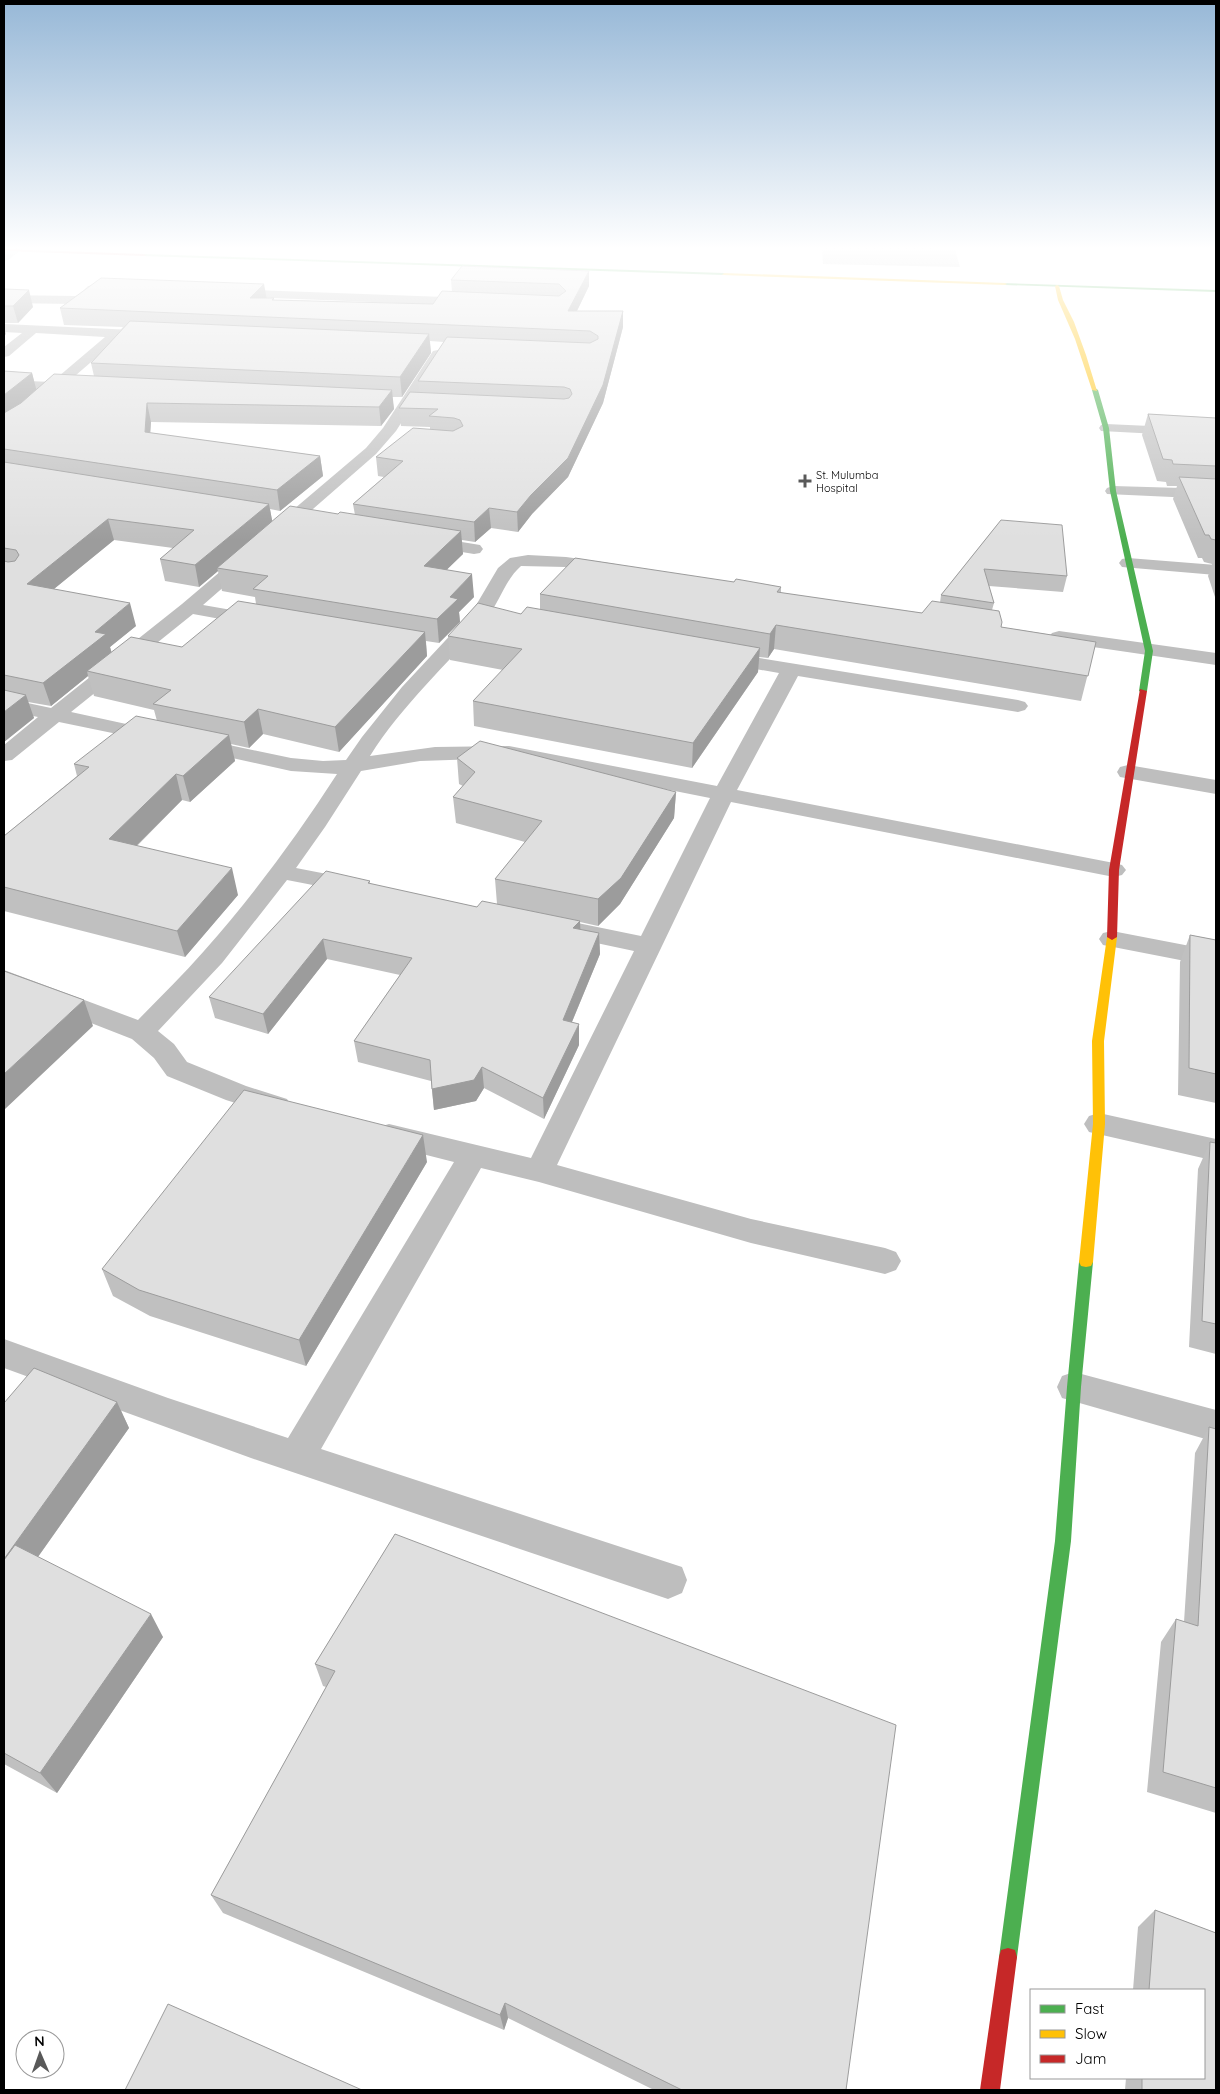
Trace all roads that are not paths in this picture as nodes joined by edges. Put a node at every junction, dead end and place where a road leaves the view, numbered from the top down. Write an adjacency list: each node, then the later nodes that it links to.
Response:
1 (14, 345): 5 (street)
2 (104, 345): 7 (street)
3 (1080, 345): 13 (main road)
4 (423, 346): 10 (street)
5 (4, 353)
6 (4, 384): 7 (street)
7 (56, 386): 8 (street); 12 (street)
8 (95, 388)
9 (388, 402): 10 (street)
10 (407, 402): 11 (street); 15 (street)
11 (427, 404)
12 (4, 428)
13 (1106, 428): 14 (street); 17 (main road)
14 (1216, 433)
15 (382, 438): 16 (street); 20 (street)
16 (400, 440)
17 (1113, 491): 18 (street); 24 (main road)
18 (1216, 494)
19 (270, 517): 20 (street)
20 (290, 520): 21 (street); 27 (street)
21 (309, 523)
22 (406, 538): 23 (street)
23 (474, 548)
24 (1128, 563): 26 (street); 32 (main road)
25 (624, 570): 28 (street)
26 (1216, 570)
27 (189, 608): 30 (street); 38 (street)
28 (480, 615): 29 (street); 40 (street)
29 (499, 619)
30 (274, 623)
31 (1042, 635): 32 (street)
32 (1149, 651): 34 (street); 41 (main road)
33 (703, 655): 35 (street)
34 (1216, 659)
35 (791, 670): 37 (street); 43 (street)
36 (4, 704): 38 (street)
37 (1018, 706)
38 (57, 715): 39 (street); 40 (street)
39 (4, 755)
40 (353, 766): 43 (street); 45 (street)
41 (1128, 772): 42 (street); 44 (main road)
42 (1216, 787)
43 (724, 793): 44 (street); 49 (street)
44 (1114, 870): 48 (main road)
45 (282, 872): 46 (street); 52 (street)
46 (378, 891)
47 (543, 924): 49 (street)
48 (1112, 939): 50 (street); 54 (main road)
49 (649, 946): 58 (street)
50 (1216, 959)
51 (4, 979): 52 (street)
52 (142, 1032): 53 (street)
53 (305, 1114)
54 (1099, 1124): 56 (street); 61 (main road)
55 (361, 1128): 57 (street)
56 (1216, 1150)
57 (472, 1155): 58 (street); 63 (street)
58 (539, 1171): 59 (street)
59 (885, 1261)
60 (4, 1353): 63 (street)
61 (1074, 1387): 62 (street); 65 (main road)
62 (1216, 1426)
63 (297, 1457): 64 (street)
64 (668, 1580)
65 (990, 2090)

